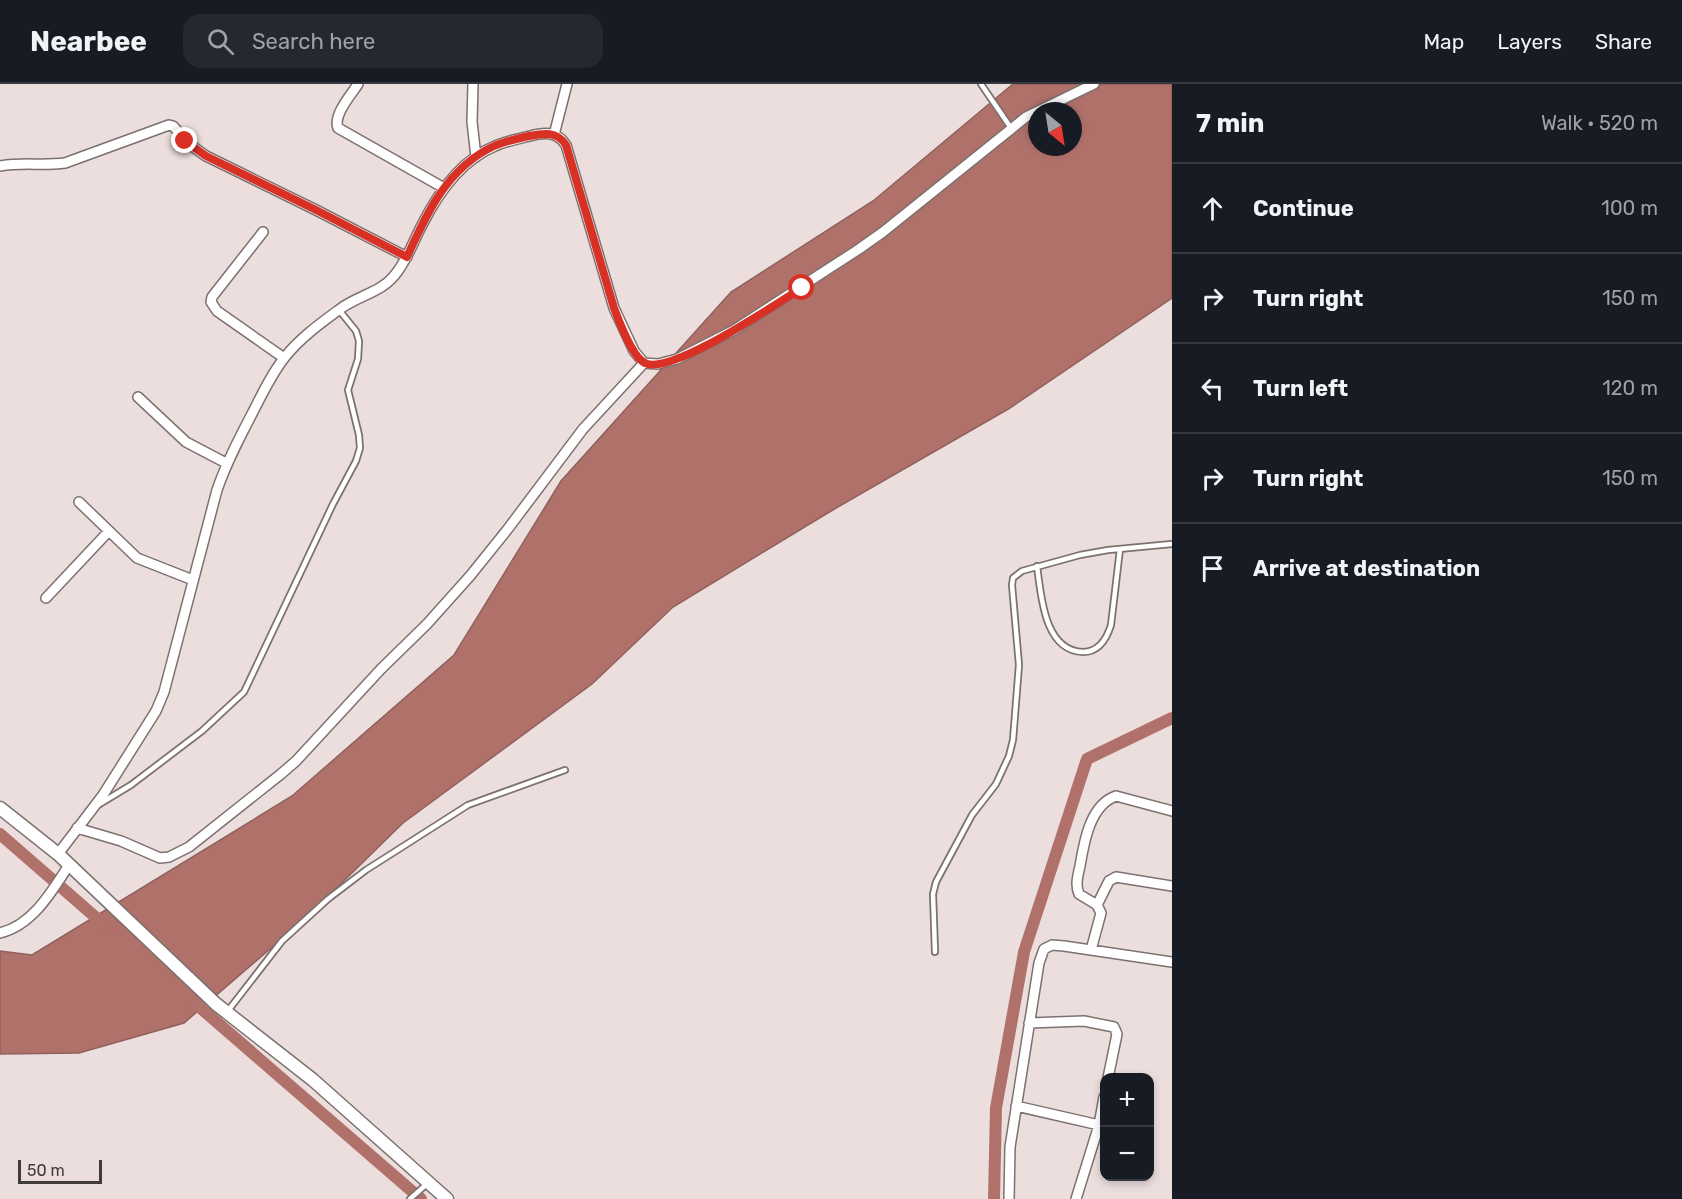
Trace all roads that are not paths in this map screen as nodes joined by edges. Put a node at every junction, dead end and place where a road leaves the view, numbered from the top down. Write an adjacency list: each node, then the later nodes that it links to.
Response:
1 (358, 84): 10 (street)
2 (473, 84): 8 (street)
3 (567, 84): 7 (street)
4 (981, 84): 6 (lane)
5 (1094, 84): 6 (street)
6 (1011, 128): 15 (street)
7 (554, 135): 8 (street); 15 (street)
8 (476, 157): 10 (street)
9 (0, 166): 12 (street)
10 (444, 188): 12 (street)
11 (263, 232): 14 (street)
12 (407, 257): 13 (street)
13 (339, 310): 14 (street); 27 (lane)
14 (284, 358): 17 (street)
15 (644, 363): 29 (street)
16 (138, 397): 17 (street)
17 (226, 463): 23 (street)
18 (79, 502): 19 (street)
19 (109, 531): 23 (street); 24 (street)
20 (1172, 544): 21 (lane)
21 (1120, 549): 22 (lane); 22 (lane)
22 (1037, 566): 36 (lane)
23 (193, 580): 27 (street)
24 (46, 598)
25 (565, 770): 38 (lane)
26 (0, 808): 30 (street)
27 (91, 810): 29 (street)
28 (1172, 811): 33 (street)
29 (77, 828): 30 (street)
30 (58, 854): 31 (street)
31 (71, 867): 34 (street); 38 (street)
32 (1172, 886): 33 (street)
33 (1097, 905): 35 (street)
34 (0, 933)
35 (1091, 950): 37 (street); 39 (street)
36 (935, 952)
37 (1172, 962)
38 (227, 1012): 44 (street)
39 (1029, 1023): 40 (street); 41 (street)
40 (1109, 1073)
41 (1016, 1107): 43 (street); 47 (street)
42 (1100, 1119): 43 (street)
43 (1099, 1125): 48 (street)
44 (424, 1186): 45 (lane); 46 (street)
45 (410, 1199)
46 (447, 1199)
47 (1009, 1199)
48 (1076, 1199)

